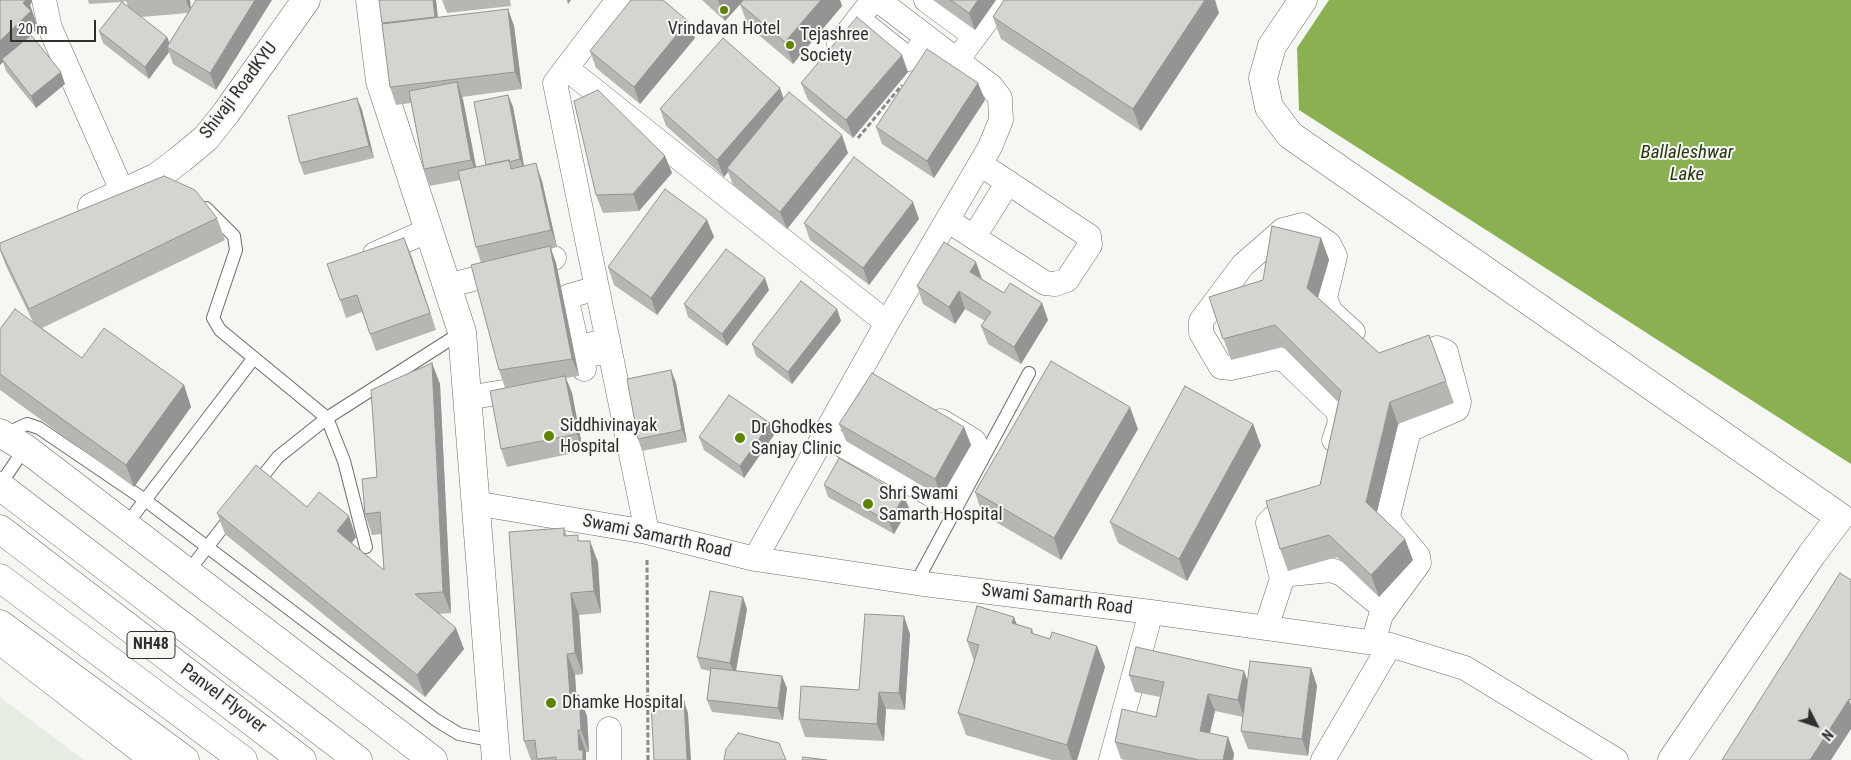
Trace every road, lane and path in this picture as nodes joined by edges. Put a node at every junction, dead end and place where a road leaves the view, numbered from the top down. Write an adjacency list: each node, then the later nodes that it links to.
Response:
1 (44, 0): 20 (street)
2 (306, 0): 20 (main road, Shivaji RoadKYU)
3 (370, 0): 24 (main road)
4 (618, 0): 16 (street)
5 (873, 0): 10 (street)
6 (878, 0): 12 (street)
7 (926, 0): 11 (street)
8 (1002, 0): 11 (street)
9 (1303, 0): 48 (main road)
10 (858, 19): 13 (street); 14 (street)
11 (975, 36): 15 (street)
12 (928, 38): 14 (street); 15 (street)
13 (828, 57)
14 (909, 58): 17 (path)
15 (957, 60): 18 (street)
16 (566, 68): 29 (street); 30 (street)
17 (858, 138)
18 (980, 164): 19 (street); 23 (street)
19 (1008, 182): 25 (street); 25 (street)
20 (123, 193): 22 (main road, Shivaji RoadKYU)
21 (196, 198): 32 (lane)
22 (70, 217)
23 (947, 220): 25 (street); 29 (street)
24 (429, 230): 27 (street); 28 (main road)
25 (974, 237)
26 (554, 258): 28 (street)
27 (355, 263)
28 (446, 286): 31 (main road)
29 (887, 323): 40 (street)
30 (605, 329): 30 (street); 33 (street); 51 (street)
31 (462, 332): 36 (main road); 38 (lane)
32 (253, 359): 38 (lane); 45 (lane)
33 (581, 369)
34 (1029, 373): 58 (lane)
35 (538, 386): 36 (street)
36 (467, 398): 46 (main road)
37 (925, 411): 40 (street)
38 (327, 418): 43 (lane); 53 (lane)
39 (9, 439): 42 (lane); 45 (lane); 49 (main road)
40 (832, 439): 54 (street)
41 (1328, 459): 59 (street)
42 (0, 485): 71 (main road)
43 (250, 493)
44 (1317, 496): 56 (street)
45 (146, 500): 49 (lane); 52 (lane)
46 (474, 503): 51 (street, Swami Samarth Road); 66 (main road)
47 (238, 507): 52 (lane)
48 (1846, 520): 78 (main road)
49 (126, 525): 55 (main road)
50 (0, 529): 70 (main road, Panvel Flyover / NH48)
51 (647, 532): 54 (street, Swami Samarth Road); 74 (path)
52 (208, 546): 55 (lane); 66 (lane)
53 (366, 547)
54 (754, 559): 58 (street, Swami Samarth Road)
55 (187, 573): 72 (main road)
56 (1281, 575): 59 (street); 62 (street)
57 (0, 578): 69 (main road, Panvel Flyover / NH48)
58 (916, 584): 60 (street, Swami Samarth Road)
59 (1386, 609): 64 (street)
60 (1151, 612): 62 (street, Swami Samarth Road); 75 (street)
61 (0, 624): 68 (main road)
62 (1266, 628): 64 (street, Swami Samarth Road)
63 (0, 640): 67 (main road)
64 (1382, 644): 76 (street); 77 (street, Swami Samarth Road)
65 (610, 728): 73 (street)
66 (495, 750)
67 (155, 760)
68 (185, 760)
69 (243, 760)
70 (302, 760)
71 (358, 760)
72 (433, 760)
73 (610, 760)
74 (648, 760)
75 (1111, 760)
76 (1323, 760)
77 (1616, 760)
78 (1672, 760)

